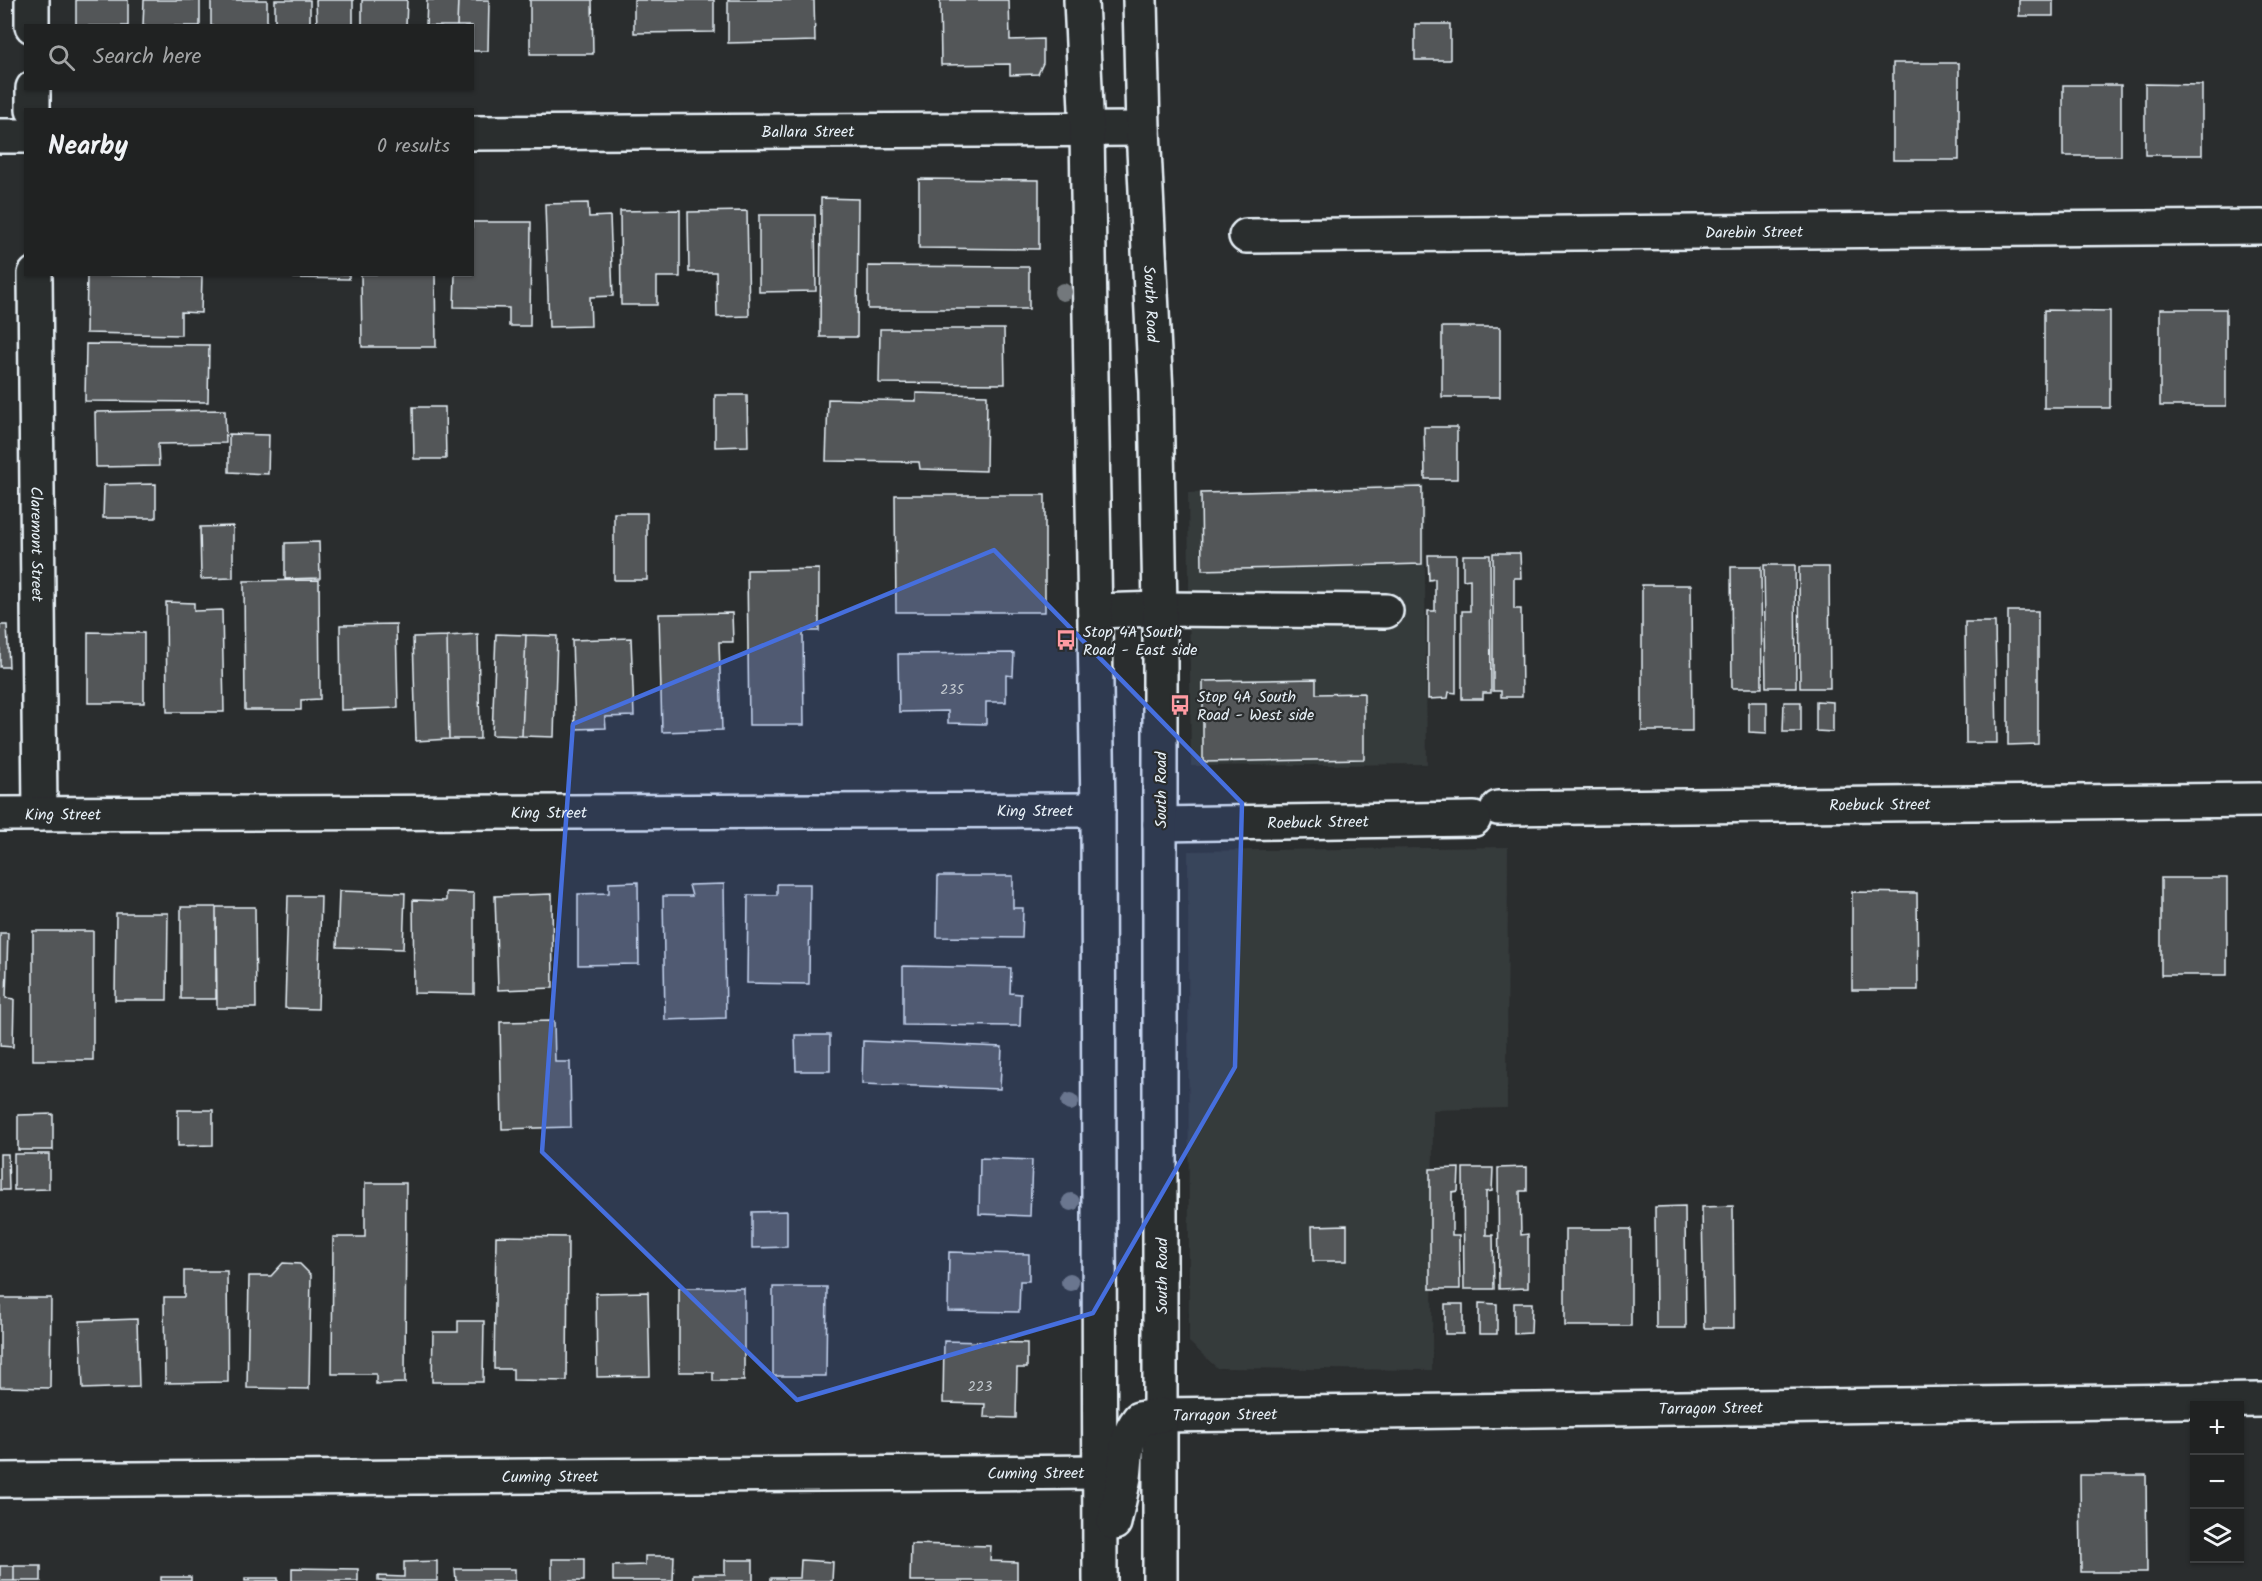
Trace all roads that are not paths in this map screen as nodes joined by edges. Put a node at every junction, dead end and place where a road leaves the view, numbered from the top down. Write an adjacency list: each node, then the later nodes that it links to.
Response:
1 (32, 0): 4 (main road)
2 (1081, 0): 8 (main road)
3 (1140, 0): 7 (main road, South Road)
4 (32, 24)
5 (33, 90): 6 (main road)
6 (33, 108)
7 (1143, 129): 8 (main road, Ballara Street); 15 (main road, South Road)
8 (1087, 131): 9 (main road, Ballara Street); 16 (main road)
9 (474, 133)
10 (0, 136): 11 (main road)
11 (24, 136)
12 (2262, 227): 13 (main road, Darebin Street)
13 (1246, 236)
14 (34, 276): 21 (main road, Claremont Street)
15 (1160, 609): 16 (main road); 17 (main road); 22 (main road, South Road)
16 (1095, 611): 19 (main road)
17 (1386, 611)
18 (2262, 800): 22 (main road, Roebuck Street)
19 (1098, 810): 21 (main road, King Street); 23 (main road)
20 (0, 814): 21 (main road, King Street)
21 (40, 814)
22 (1160, 824): 25 (main road, South Road)
23 (1099, 1357): 25 (main road); 26 (main road)
24 (2262, 1400): 25 (main road, Tarragon Street)
25 (1161, 1415): 28 (main road); 29 (main road, South Road)
26 (1100, 1472): 27 (main road, Cuming Street); 28 (main road)
27 (0, 1480)
28 (1101, 1581)
29 (1160, 1581)

